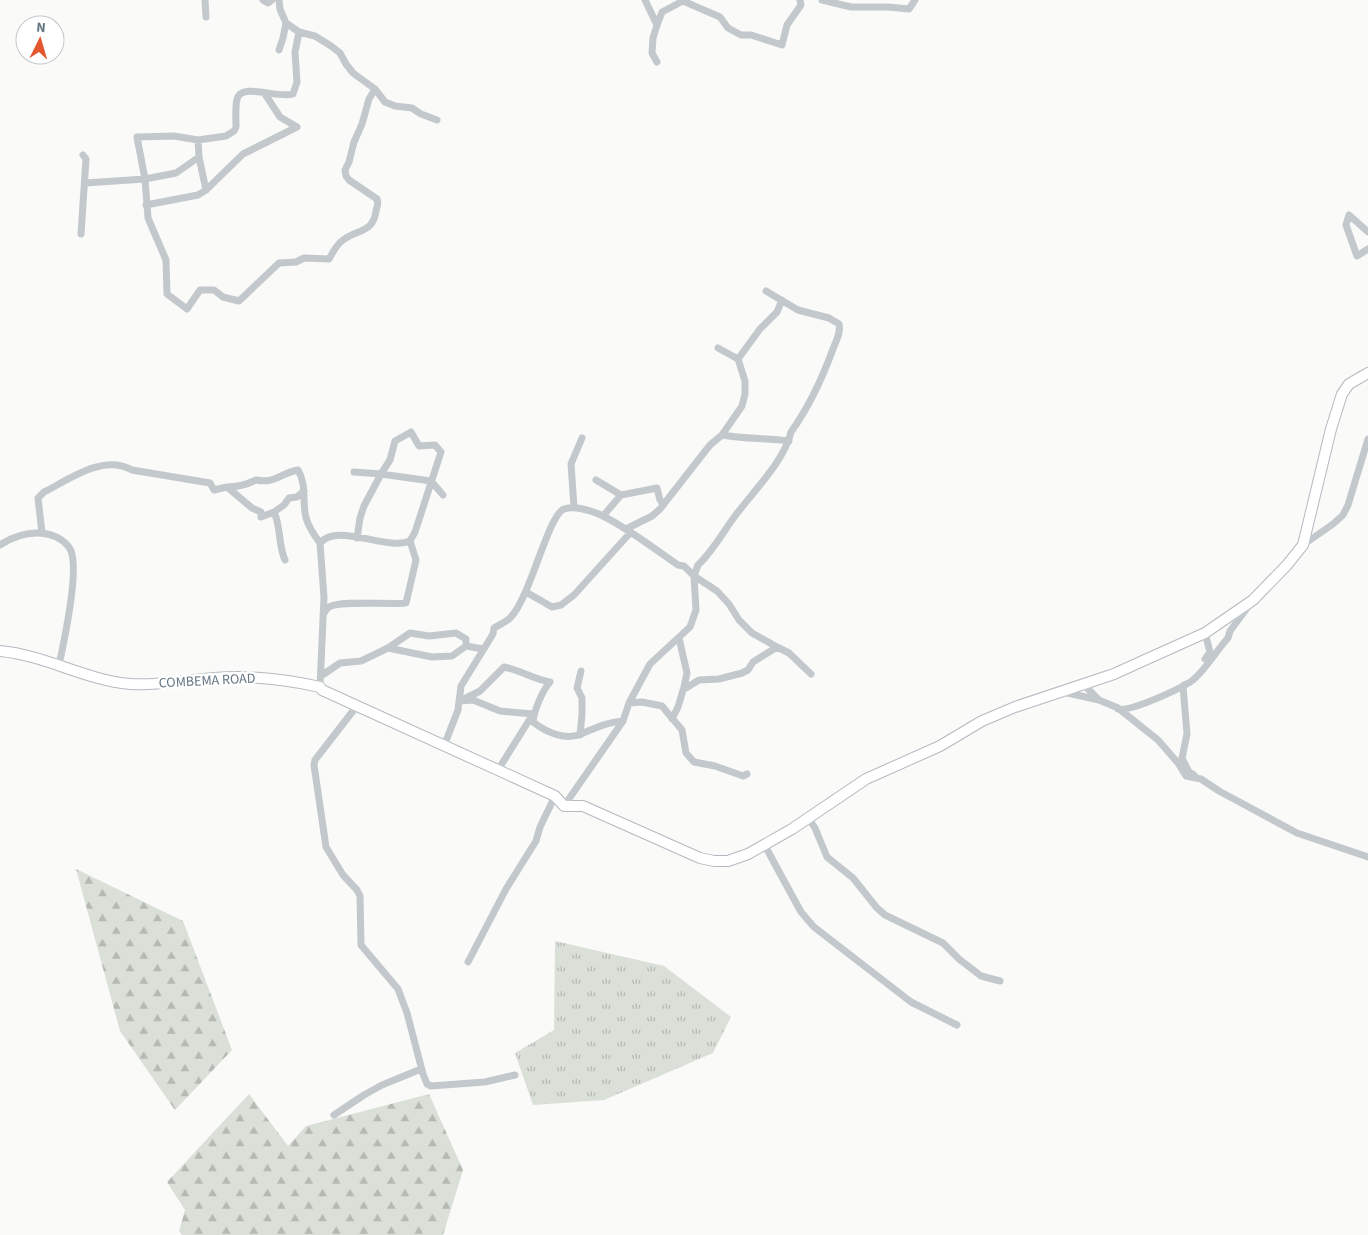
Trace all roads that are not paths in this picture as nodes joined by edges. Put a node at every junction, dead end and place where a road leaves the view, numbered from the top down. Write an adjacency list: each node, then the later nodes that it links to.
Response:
1 (205, 0): 7 (street)
2 (279, 0): 8 (street)
3 (645, 0): 9 (street)
4 (800, 0): 9 (street)
5 (822, 0): 6 (street)
6 (915, 0)
7 (206, 17)
8 (286, 23): 10 (street); 11 (street)
9 (656, 25): 12 (street)
10 (299, 32): 13 (street); 14 (street)
11 (279, 50)
12 (657, 62)
13 (375, 89): 15 (street); 22 (street)
14 (265, 94): 16 (street); 21 (street)
15 (437, 120)
16 (198, 140): 18 (street); 19 (street)
17 (83, 155): 20 (street)
18 (199, 157): 19 (street); 21 (street)
19 (145, 179): 20 (street); 22 (street)
20 (85, 183): 24 (street)
21 (206, 190): 22 (street)
22 (146, 204)
23 (1368, 232): 25 (street)
24 (81, 234)
25 (1368, 249)
26 (766, 291): 27 (street)
27 (782, 300): 29 (street); 34 (street)
28 (718, 348): 29 (street)
29 (738, 360): 31 (street)
30 (1368, 373): 54 (street)
31 (722, 435): 34 (street); 44 (street)
32 (582, 438): 45 (street)
33 (1368, 439): 35 (street)
34 (789, 441): 56 (street)
35 (1367, 450): 54 (street)
36 (354, 472): 37 (street)
37 (381, 474): 39 (street); 39 (street); 50 (street)
38 (596, 480): 42 (street)
39 (431, 481): 43 (street); 51 (street)
40 (227, 487): 41 (street); 46 (street); 49 (street)
41 (304, 491): 46 (street); 52 (street)
42 (621, 495): 44 (street); 47 (street)
43 (443, 496)
44 (664, 504): 48 (street)
45 (574, 507): 47 (street); 57 (street)
46 (274, 512): 55 (street)
47 (603, 516): 48 (street)
48 (628, 531): 56 (street); 57 (street)
49 (42, 533): 53 (street); 67 (street)
50 (357, 538): 51 (street); 52 (street)
51 (410, 541): 59 (street)
52 (320, 543): 59 (street)
53 (0, 545)
54 (1303, 545): 58 (street)
55 (285, 560)
56 (694, 576): 61 (street); 63 (street)
57 (526, 592): 65 (street)
58 (1253, 600): 60 (street); 72 (street)
59 (324, 614): 70 (street)
60 (1205, 633): 71 (street); 72 (street)
61 (679, 638): 74 (street); 78 (street)
62 (466, 646): 64 (street); 64 (street); 65 (street)
63 (777, 647): 69 (street); 74 (street)
64 (388, 648): 70 (street)
65 (483, 649): 77 (street)
66 (0, 651): 67 (street, COMBEMA ROAD)
67 (59, 665): 73 (street, COMBEMA ROAD)
68 (581, 671): 84 (street)
69 (811, 674)
70 (321, 676): 73 (street)
71 (1083, 684): 75 (street); 76 (street)
72 (1183, 686): 80 (street); 88 (street)
73 (320, 687): 79 (street, COMBEMA ROAD)
74 (684, 687): 82 (street)
75 (1061, 691): 76 (street); 91 (street)
76 (1099, 700): 80 (street)
77 (460, 701): 81 (street); 81 (street); 85 (street)
78 (629, 703): 82 (street); 83 (street)
79 (356, 707): 85 (street, COMBEMA ROAD); 97 (street)
80 (1118, 708): 88 (street)
81 (533, 714): 84 (street); 86 (street)
82 (672, 719): 87 (street)
83 (623, 721): 84 (street); 90 (street)
84 (580, 735)
85 (444, 746): 86 (street, COMBEMA ROAD)
86 (498, 770): 89 (street, COMBEMA ROAD)
87 (748, 774)
88 (1201, 779): 93 (street)
89 (555, 796): 90 (street); 94 (street)
90 (564, 806): 92 (street)
91 (808, 818): 92 (street); 95 (street)
92 (764, 844): 96 (street)
93 (1368, 857)
94 (468, 962)
95 (1000, 981)
96 (957, 1025)
97 (421, 1069): 98 (street); 99 (street)
98 (515, 1075)
99 (334, 1115)

